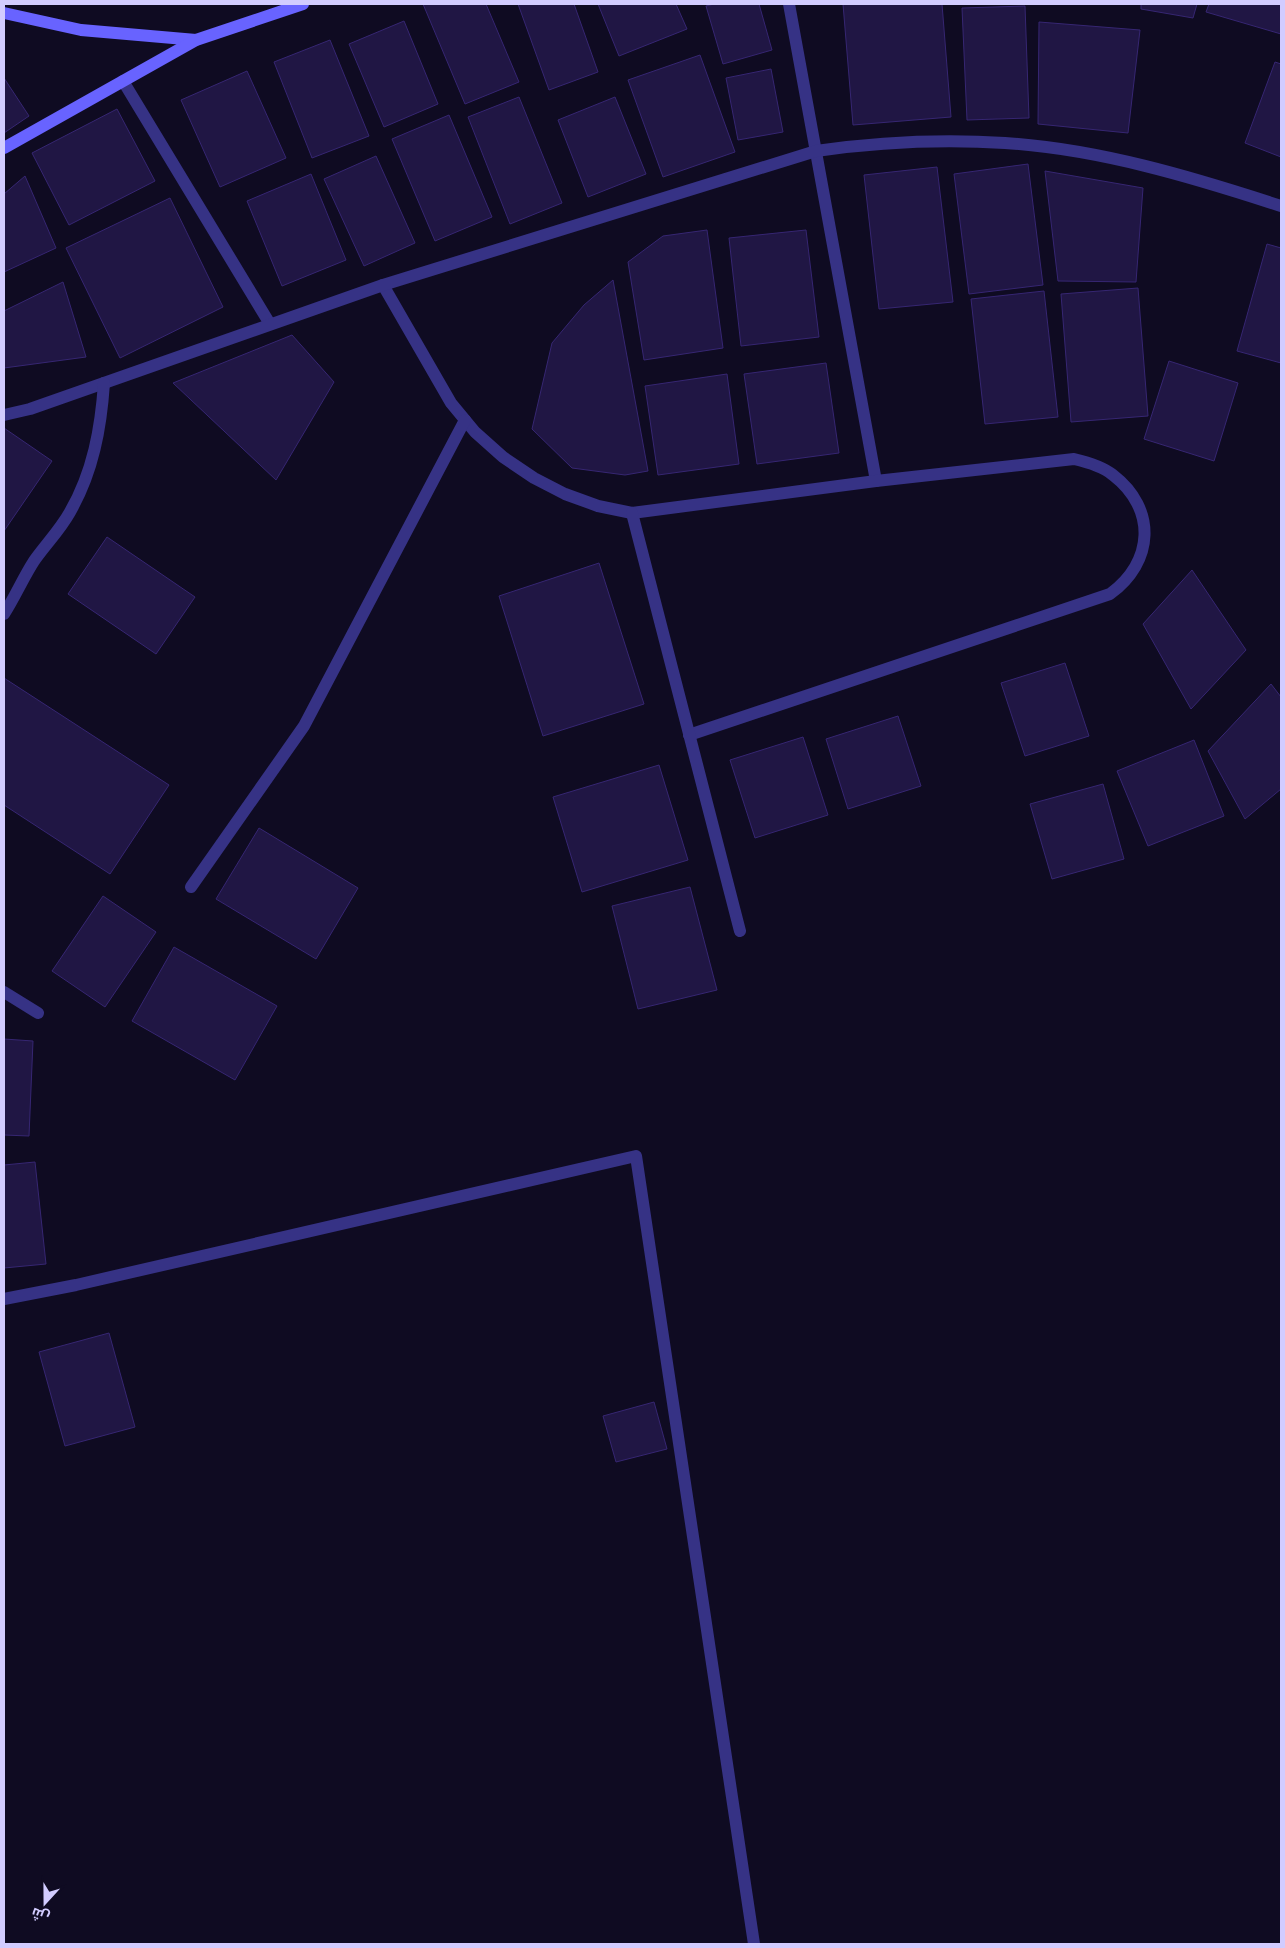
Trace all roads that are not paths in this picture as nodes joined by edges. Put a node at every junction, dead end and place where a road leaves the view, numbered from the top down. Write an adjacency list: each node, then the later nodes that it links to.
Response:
1 (303, 4): 4 (street)
2 (789, 4): 7 (street)
3 (4, 13): 4 (street)
4 (196, 40): 5 (street)
5 (123, 80): 6 (street); 10 (street)
6 (4, 148)
7 (816, 151): 8 (street); 9 (street); 14 (street)
8 (1281, 206)
9 (383, 285): 10 (street); 13 (street)
10 (270, 324): 11 (street)
11 (104, 383): 12 (street); 16 (street)
12 (4, 415)
13 (465, 420): 15 (street); 18 (street)
14 (876, 481): 15 (street); 17 (street)
15 (632, 513): 17 (street)
16 (4, 614)
17 (689, 735): 19 (street)
18 (191, 887)
19 (740, 931)
20 (4, 992): 21 (street)
21 (38, 1013)
22 (4, 1299): 23 (street)
23 (754, 1944)

